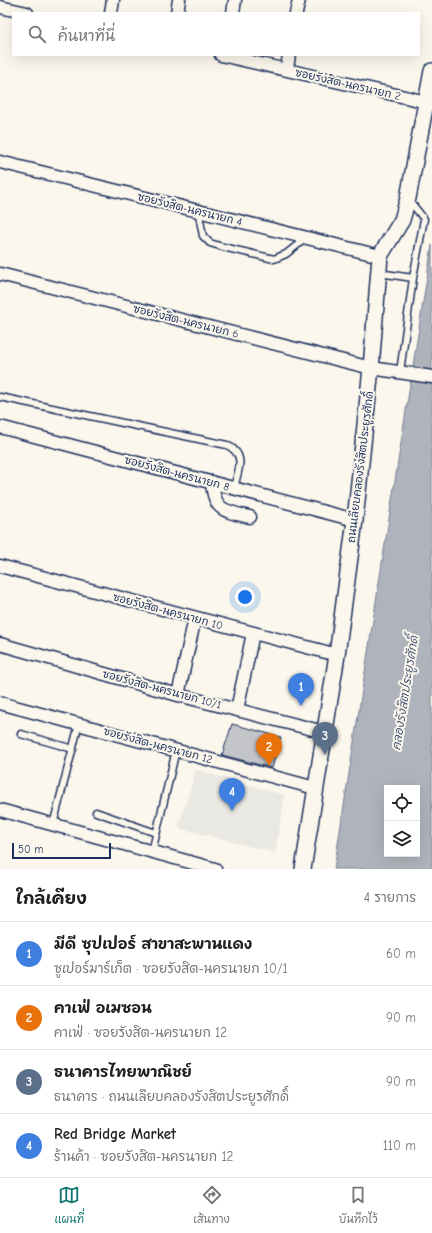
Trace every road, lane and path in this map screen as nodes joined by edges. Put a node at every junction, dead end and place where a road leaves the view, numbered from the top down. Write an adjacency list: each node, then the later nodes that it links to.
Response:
1 (113, 0): 7 (street)
2 (179, 0): 8 (street)
3 (235, 0): 9 (street)
4 (299, 0): 10 (street)
5 (0, 7): 6 (street)
6 (22, 12)
7 (111, 12)
8 (177, 12)
9 (233, 12)
10 (296, 12)
11 (229, 56): 13 (street, ซอยรังสิต-นครนายก 2)
12 (289, 56): 13 (street)
13 (287, 69): 15 (street, ซอยรังสิต-นครนายก 2)
14 (432, 71): 15 (street, ถนนเลียบคลองรังสิตประยูรศักดิ์)
15 (427, 102): 17 (street, ถนนเลียบคลองรังสิตประยูรศักดิ์)
16 (0, 162): 18 (street, ซอยรังสิต-นครนายก 4)
17 (408, 198): 20 (street, ถนนเลียบคลองรังสิตประยูรศักดิ์); 23 (lane)
18 (198, 210): 19 (street, ซอยรังสิต-นครนายก 4); 19 (lane)
19 (305, 239): 20 (street, ซอยรังสิต-นครนายก 4)
20 (380, 256): 21 (street, ถนนเลียบคลองรังสิตประยูรศักดิ์)
21 (378, 273): 23 (lane); 24 (street, ถนนเลียบคลองรังสิตประยูรศักดิ์)
22 (0, 274): 24 (street, ซอยรังสิต-นครนายก 6)
23 (413, 278): 25 (lane)
24 (371, 368): 25 (street, ซอยรังสิต-นครนายก 6); 32 (street, ถนนเลียบคลองรังสิตประยูรศักดิ์)
25 (405, 372): 26 (street, ซอยรังสิต-นครนายก 6)
26 (432, 377)
27 (0, 397): 30 (lane)
28 (0, 427): 29 (street, ซอยรังสิต-นครนายก 8)
29 (212, 482): 30 (street, ซอยรังสิต-นครนายก 8); 31 (street)
30 (234, 488): 32 (street, ซอยรังสิต-นครนายก 8)
31 (250, 517)
32 (354, 520): 37 (street, ถนนเลียบคลองรังสิตประยูรศักดิ์)
33 (0, 566): 34 (street, ซอยรังสิต-นครนายก 10)
34 (195, 618): 35 (street, ซอยรังสิต-นครนายก 10); 38 (street)
35 (253, 633): 37 (street, ซอยรังสิต-นครนายก 10); 40 (street)
36 (0, 644): 38 (street, ซอยรังสิต-นครนายก 10/1)
37 (337, 655): 42 (street, ถนนเลียบคลองรังสิตประยูรศักดิ์)
38 (178, 694): 40 (street, ซอยรังสิต-นครนายก 10/1)
39 (0, 702): 41 (street, ซอยรังสิต-นครนายก 12)
40 (237, 710): 42 (street, ซอยรังสิต-นครนายก 10/1)
41 (79, 724): 44 (lane); 45 (street, ซอยรังสิต-นครนายก 12)
42 (324, 732): 46 (street, ถนนเลียบคลองรังสิตประยูรศักดิ์)
43 (21, 734): 44 (lane)
44 (73, 749): 49 (lane)
45 (176, 750): 46 (street, ซอยรังสิต-นครนายก 12); 50 (lane)
46 (315, 788): 53 (street, ถนนเลียบคลองรังสิตประยูรศักดิ์)
47 (0, 810): 49 (street)
48 (96, 812): 50 (lane)
49 (53, 825): 51 (street)
50 (156, 833): 51 (lane)
51 (152, 852): 52 (street)
52 (216, 869)
53 (303, 869)

